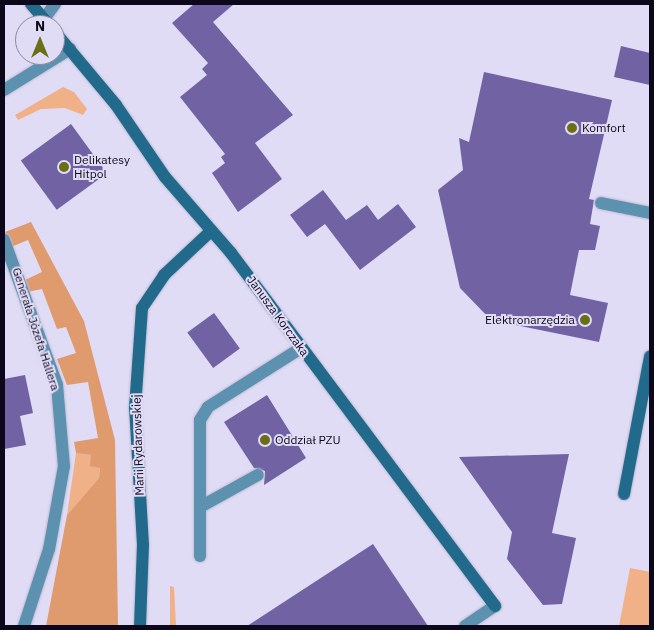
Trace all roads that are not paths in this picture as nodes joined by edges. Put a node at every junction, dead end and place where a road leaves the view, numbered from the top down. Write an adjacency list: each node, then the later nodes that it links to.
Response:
1 (31, 4): 2 (street)
2 (41, 15)
3 (65, 43): 4 (street, Janusza Korczaka)
4 (70, 48): 5 (street); 8 (street, Janusza Korczaka)
5 (4, 90)
6 (601, 203): 7 (street)
7 (650, 213)
8 (210, 231): 10 (street, Janusza Korczaka); 17 (street, Marii Rydarowskiej)
9 (4, 240): 16 (street, Generała Józefa Hallera)
10 (301, 348): 14 (street); 18 (street, Janusza Korczaka)
11 (650, 356): 13 (street)
12 (258, 475): 14 (street)
13 (624, 494)
14 (200, 507): 15 (street)
15 (200, 556)
16 (24, 626)
17 (140, 626)
18 (465, 626)

